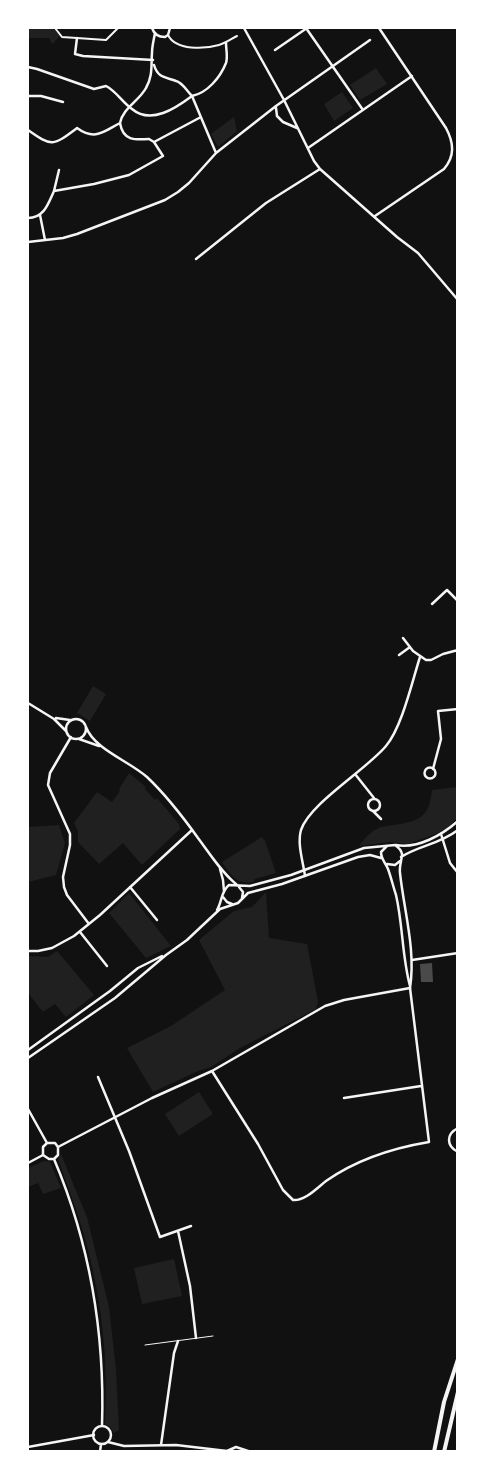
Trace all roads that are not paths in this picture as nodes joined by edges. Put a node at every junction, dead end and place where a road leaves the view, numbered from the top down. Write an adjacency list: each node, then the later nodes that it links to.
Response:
1 (55, 28): 11 (street)
2 (118, 28): 11 (street)
3 (152, 28): 8 (street)
4 (170, 28): 9 (street)
5 (244, 28): 21 (street)
6 (307, 28): 14 (street); 16 (street)
7 (378, 28): 18 (street)
8 (155, 33): 9 (street); 15 (street)
9 (168, 35): 13 (street)
10 (237, 36): 13 (street)
11 (78, 38): 15 (street)
12 (370, 40): 16 (street)
13 (226, 43): 20 (street)
14 (275, 50)
15 (153, 62): 20 (street); 24 (street)
16 (332, 66): 21 (street); 25 (street)
17 (28, 67): 24 (street)
18 (412, 76): 25 (street); 37 (street)
19 (28, 96): 22 (street)
20 (192, 96): 24 (street); 26 (street)
21 (284, 100): 23 (street); 28 (street)
22 (62, 102)
23 (276, 106): 28 (street); 32 (street)
24 (129, 107): 27 (street)
25 (363, 110): 31 (street)
26 (200, 117): 30 (street); 32 (street)
27 (120, 123): 29 (street); 30 (street)
28 (299, 129): 31 (street)
29 (28, 130)
30 (154, 142): 35 (street)
31 (308, 148): 33 (street)
32 (216, 154): 39 (street)
33 (320, 169): 37 (street); 41 (street)
34 (59, 170): 35 (street)
35 (54, 192): 36 (street)
36 (40, 215): 38 (street); 39 (street)
37 (375, 216): 42 (street)
38 (28, 218)
39 (45, 240): 40 (street)
40 (28, 242)
41 (196, 259)
42 (458, 300)
43 (458, 601): 44 (street)
44 (432, 604)
45 (403, 638): 46 (street)
46 (410, 647): 48 (street); 49 (street)
47 (458, 650): 49 (street)
48 (399, 655)
49 (420, 657): 60 (street)
50 (28, 703): 52 (street)
51 (458, 709): 59 (street)
52 (50, 716): 53 (street); 55 (street)
53 (72, 720): 54 (street); 55 (street)
54 (86, 727): 57 (street); 58 (street)
55 (67, 732): 56 (street)
56 (71, 737): 57 (street); 86 (street)
57 (77, 739): 58 (street)
58 (110, 751): 65 (street)
59 (433, 768): 59 (street)
60 (355, 774): 61 (street); 75 (street)
61 (374, 798): 62 (street); 62 (street)
62 (373, 811): 63 (street)
63 (381, 819)
64 (458, 821): 67 (street)
65 (192, 830): 73 (street); 79 (street)
66 (458, 830): 68 (street)
67 (441, 834): 68 (street); 70 (street)
68 (443, 840): 72 (street); 76 (street)
69 (388, 845): 70 (street); 71 (street); 75 (street)
70 (395, 845): 72 (street)
71 (381, 858): 74 (street); 77 (street)
72 (401, 859): 74 (street); 91 (street)
73 (217, 864): 78 (street); 80 (street)
74 (385, 864): 93 (street)
75 (304, 871): 77 (street); 78 (street)
76 (458, 873)
77 (305, 876): 82 (street)
78 (237, 886): 80 (street); 82 (street)
79 (130, 887): 85 (street); 86 (street)
80 (224, 891): 81 (street)
81 (223, 895): 83 (street); 84 (street)
82 (242, 898): 83 (street)
83 (234, 904): 84 (street)
84 (215, 913): 90 (street)
85 (157, 920)
86 (89, 924): 87 (street)
87 (80, 932): 88 (street); 92 (street)
88 (28, 951)
89 (458, 954): 91 (street)
90 (166, 955): 94 (street); 95 (street)
91 (412, 960): 93 (street)
92 (107, 966)
93 (410, 988): 96 (street); 98 (street)
94 (28, 1050)
95 (28, 1058)
96 (212, 1071): 98 (street); 101 (street)
97 (98, 1077): 101 (street)
98 (421, 1086): 99 (street)
99 (344, 1098)
100 (28, 1109): 103 (street)
101 (115, 1117): 104 (street); 110 (street)
102 (457, 1128): 105 (street)
103 (47, 1143): 104 (street); 106 (street)
104 (58, 1147): 107 (street)
105 (458, 1152)
106 (43, 1155): 107 (street); 108 (street)
107 (54, 1159): 117 (street)
108 (28, 1163)
109 (191, 1226): 110 (street)
110 (178, 1231): 112 (street)
111 (214, 1336): 112 (lane)
112 (196, 1338): 113 (lane)
113 (178, 1340): 114 (lane); 121 (street)
114 (145, 1345)
115 (458, 1358): 126 (main road)
116 (458, 1392): 127 (main road)
117 (102, 1426): 118 (street); 119 (street)
118 (94, 1435): 120 (street); 122 (street)
119 (108, 1442): 120 (street); 121 (street)
120 (101, 1444): 124 (street)
121 (160, 1445): 123 (street)
122 (28, 1447)
123 (227, 1451): 125 (street)
124 (100, 1452)
125 (251, 1452)
126 (434, 1452)
127 (444, 1452)

